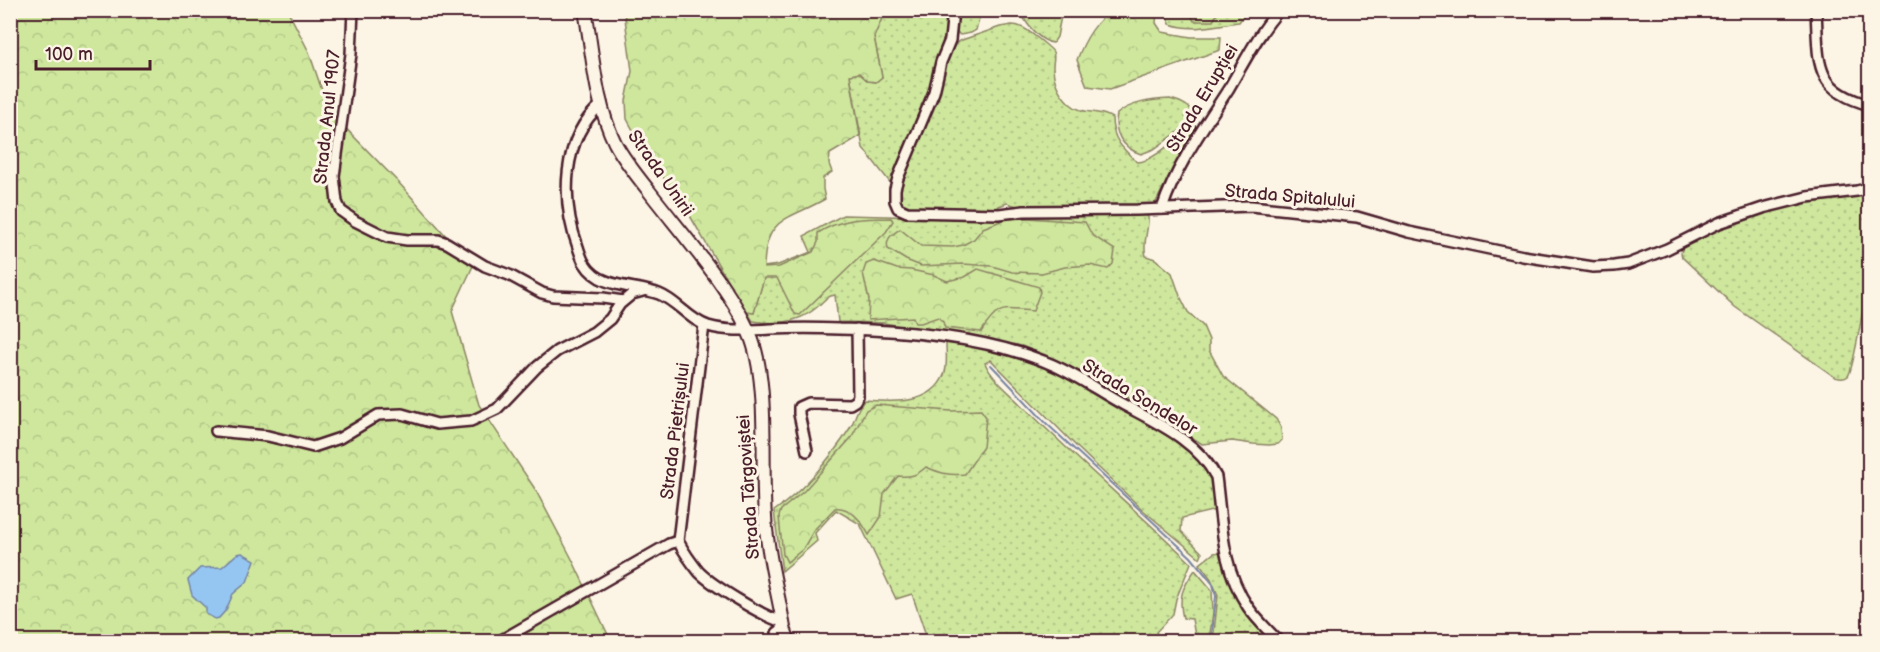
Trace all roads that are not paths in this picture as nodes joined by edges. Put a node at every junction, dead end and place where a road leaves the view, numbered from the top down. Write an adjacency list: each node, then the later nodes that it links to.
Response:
1 (353, 10): 11 (street, Strada Anul 1907)
2 (585, 10): 6 (main road, Strada Unirii)
3 (953, 10): 9 (street, Strada Spitalului)
4 (1279, 10): 9 (street, Strada Erupției)
5 (1816, 10): 7 (street)
6 (602, 104): 10 (street); 14 (main road, Strada Unirii)
7 (1869, 105)
8 (1869, 188): 9 (street, Strada Spitalului)
9 (1162, 208)
10 (643, 291): 11 (street); 12 (street)
11 (623, 301): 15 (street)
12 (704, 325): 14 (street); 17 (street, Strada Pietrișului)
13 (857, 329): 14 (street, Strada Sondelor); 16 (street); 22 (street, Strada Sondelor)
14 (747, 331): 18 (main road, Strada Târgoviștei)
15 (216, 431)
16 (807, 451)
17 (678, 541): 18 (street); 19 (street)
18 (784, 625): 20 (street); 21 (main road, Strada Târgoviștei)
19 (498, 642)
20 (779, 642)
21 (789, 642)
22 (1279, 642)

